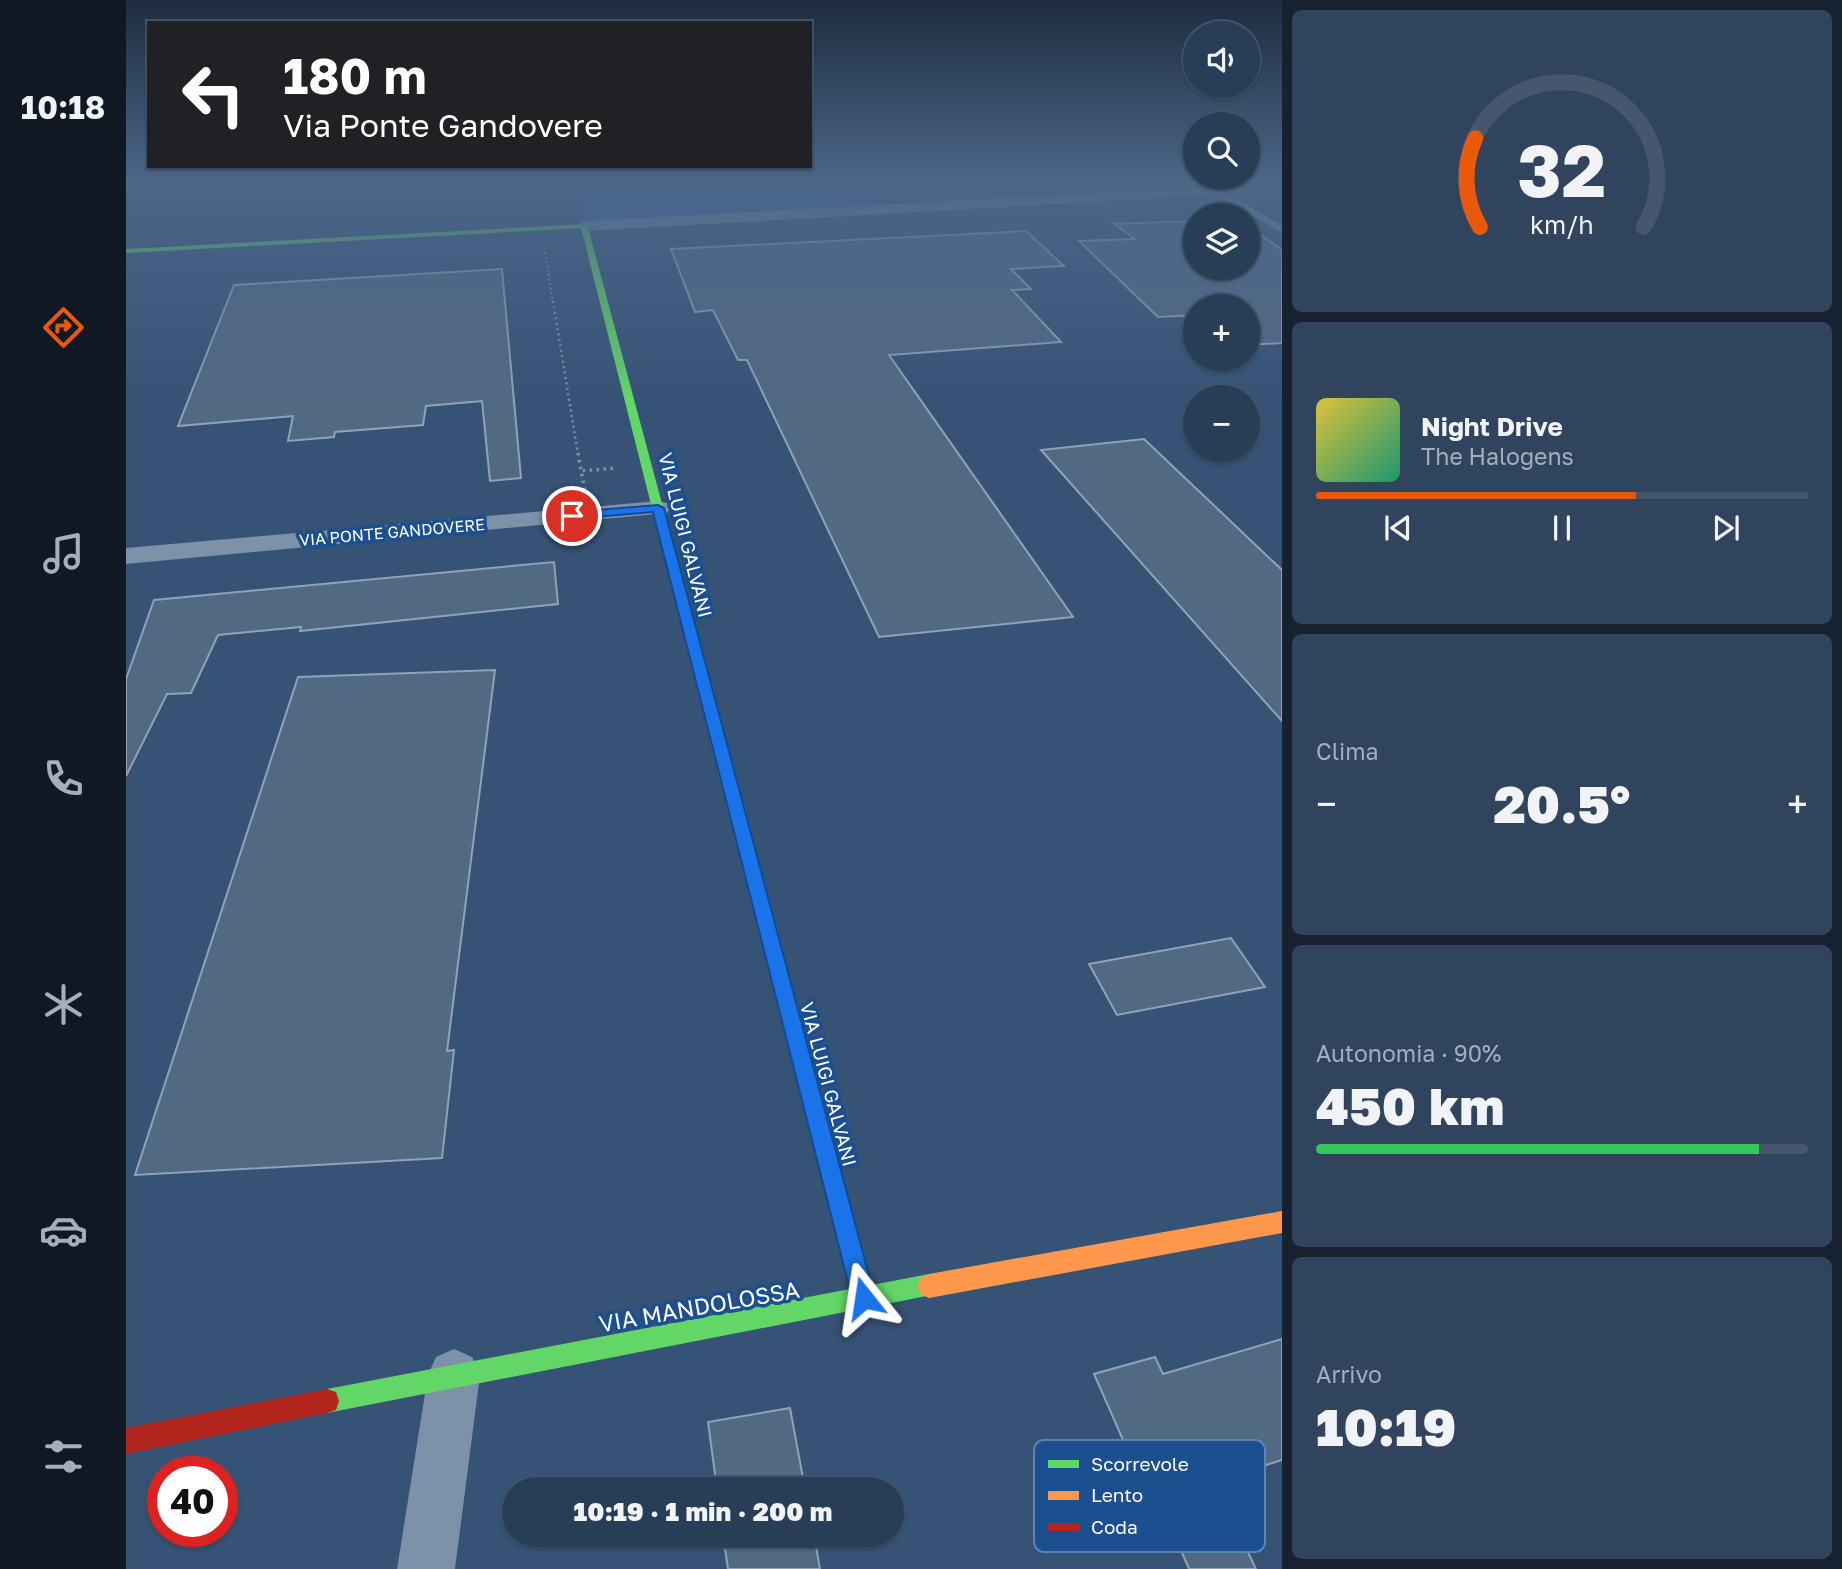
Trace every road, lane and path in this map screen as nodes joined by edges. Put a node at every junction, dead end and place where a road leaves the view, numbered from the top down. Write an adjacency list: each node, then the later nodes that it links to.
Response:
1 (545, 255): 4 (path)
2 (592, 255): 6 (street, VIA LUIGI GALVANI)
3 (620, 468): 4 (path)
4 (582, 471): 5 (path)
5 (577, 492)
6 (658, 508): 7 (street, VIA PONTE GANDOVERE); 9 (street, VIA LUIGI GALVANI)
7 (126, 556)
8 (1282, 1222): 9 (street, VIA MANDOLOSSA)
9 (864, 1298): 10 (street, VIA MANDOLOSSA)
10 (454, 1374): 11 (street, VIA MANDOLOSSA); 12 (street)
11 (126, 1441)
12 (426, 1569)

